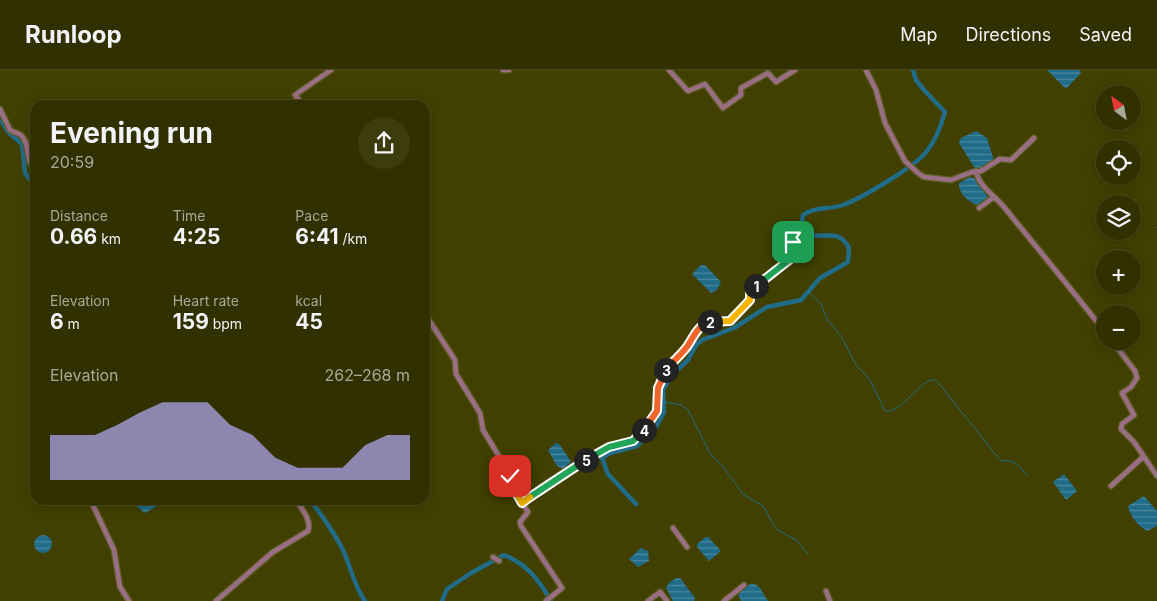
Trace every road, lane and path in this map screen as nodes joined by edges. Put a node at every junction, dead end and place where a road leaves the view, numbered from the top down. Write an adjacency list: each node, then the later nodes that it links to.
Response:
1 (331, 70): 7 (street)
2 (503, 70): 3 (street)
3 (508, 70)
4 (669, 70): 5 (street)
5 (795, 70)
6 (866, 70): 11 (street)
7 (299, 100)
8 (0, 109): 10 (street)
9 (1034, 138): 11 (street)
10 (30, 164)
11 (976, 172): 12 (street)
12 (994, 197): 13 (street); 15 (street)
13 (979, 208)
14 (788, 236): 21 (street)
15 (1096, 320)
16 (430, 322): 21 (street)
17 (1119, 350): 18 (street)
18 (1143, 457): 19 (street); 20 (street)
19 (1157, 476)
20 (1111, 486)
21 (522, 503): 33 (street)
22 (94, 505): 31 (street)
23 (299, 505): 32 (street)
24 (674, 528): 25 (street)
25 (687, 547)
26 (493, 557): 27 (street)
27 (499, 561)
28 (744, 585): 30 (street)
29 (826, 591): 38 (street)
30 (730, 596): 36 (street); 37 (street)
31 (129, 601)
32 (216, 601)
33 (546, 601)
34 (648, 601): 35 (street)
35 (667, 601)
36 (724, 601)
37 (734, 601)
38 (830, 601)

